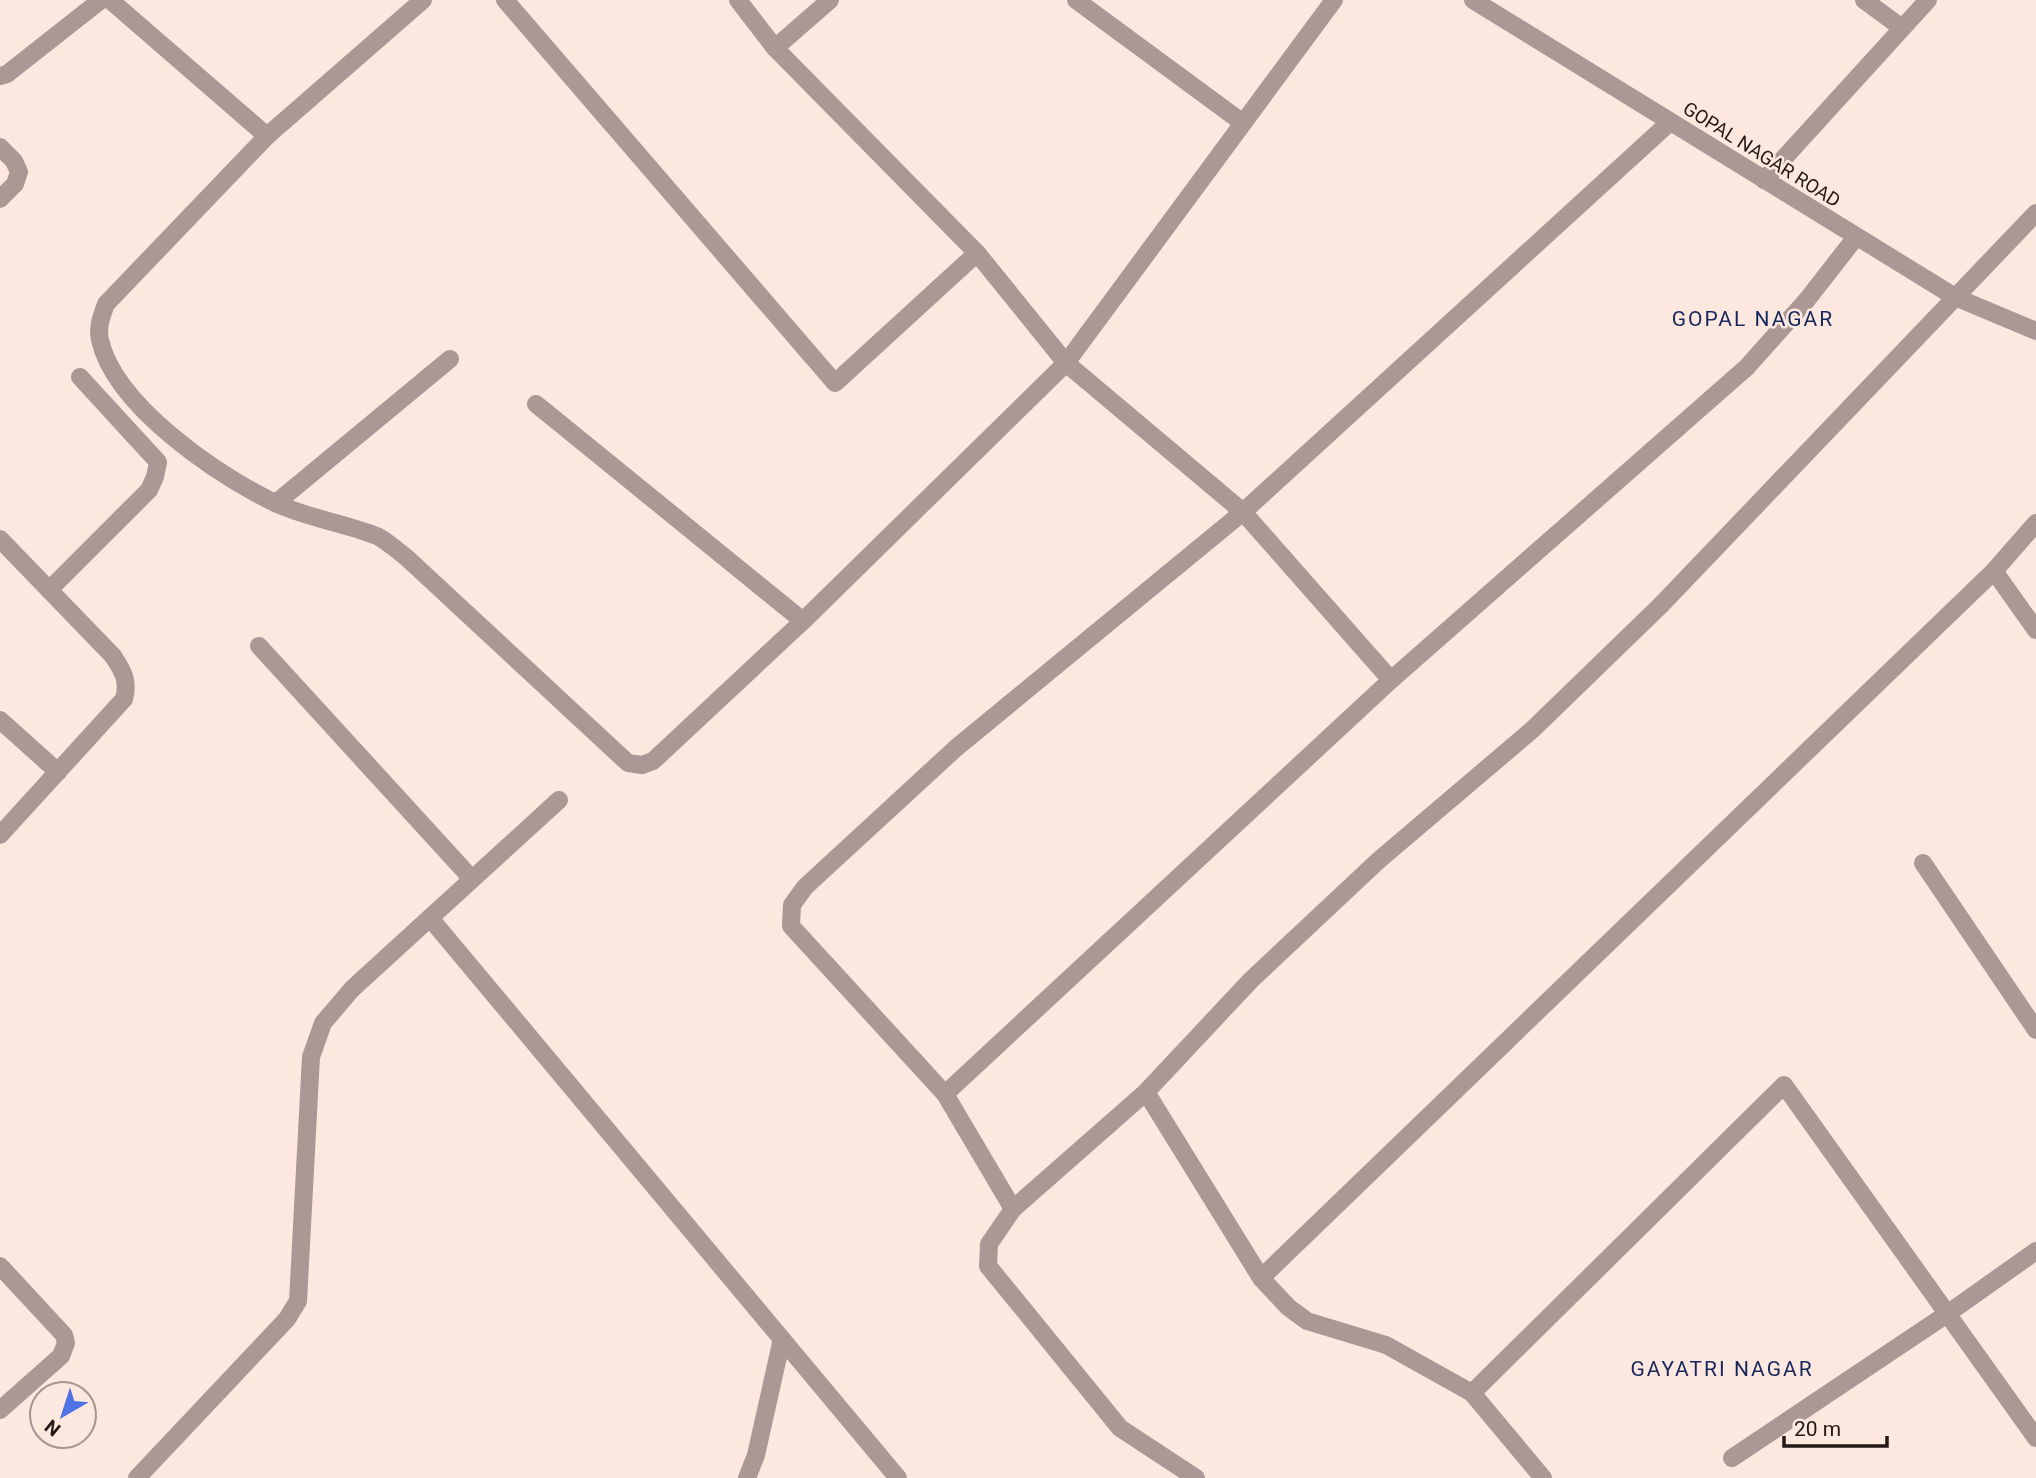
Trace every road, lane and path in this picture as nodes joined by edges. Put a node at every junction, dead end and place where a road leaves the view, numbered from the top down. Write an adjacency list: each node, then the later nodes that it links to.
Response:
1 (101, 0): 14 (street)
2 (110, 0): 17 (street)
3 (423, 0): 17 (street)
4 (505, 0): 23 (street)
5 (738, 0): 13 (street)
6 (830, 0): 13 (street)
7 (1076, 0): 16 (street)
8 (1334, 0): 16 (street)
9 (1473, 0): 15 (street, GOPAL NAGAR ROAD)
10 (1864, 0): 12 (street)
11 (1928, 0): 12 (street)
12 (1902, 28): 19 (street)
13 (775, 48): 23 (street)
14 (0, 76)
15 (1670, 122): 19 (street, GOPAL NAGAR ROAD); 31 (street)
16 (1243, 123): 27 (street)
17 (267, 135): 30 (street)
18 (0, 148): 20 (street)
19 (1763, 180): 22 (street, GOPAL NAGAR ROAD)
20 (0, 199)
21 (2036, 212): 24 (street)
22 (1856, 237): 24 (street, GOPAL NAGAR ROAD); 39 (street)
23 (977, 253): 27 (street)
24 (1955, 298): 25 (street, GOPAL NAGAR ROAD); 48 (street)
25 (2036, 331)
26 (450, 359): 30 (street)
27 (1066, 363): 31 (street); 36 (street)
28 (80, 377): 35 (street)
29 (536, 404): 36 (street)
30 (276, 503): 36 (street)
31 (1243, 512): 39 (street); 49 (street)
32 (2036, 523): 34 (street)
33 (0, 539): 35 (street)
34 (1994, 571): 37 (street); 53 (street)
35 (49, 590): 41 (street)
36 (803, 621)
37 (2036, 630)
38 (259, 646): 45 (street)
39 (1391, 680): 49 (street)
40 (0, 720): 41 (street)
41 (58, 772): 43 (street)
42 (559, 800): 45 (street)
43 (0, 835)
44 (1923, 863): 47 (street)
45 (472, 879): 46 (street)
46 (430, 918): 55 (street); 60 (street)
47 (2036, 1030)
48 (1146, 1092): 50 (street); 53 (street)
49 (945, 1094): 50 (street)
50 (1013, 1209): 63 (street)
51 (2036, 1251): 54 (street)
52 (0, 1266): 57 (street)
53 (1261, 1278): 56 (street)
54 (1947, 1314): 56 (street); 58 (street); 59 (street)
55 (782, 1339): 61 (street); 62 (street)
56 (1472, 1393): 64 (street)
57 (0, 1410)
58 (2036, 1438)
59 (1732, 1458)
60 (136, 1478)
61 (747, 1478)
62 (898, 1478)
63 (1196, 1478)
64 (1543, 1478)

